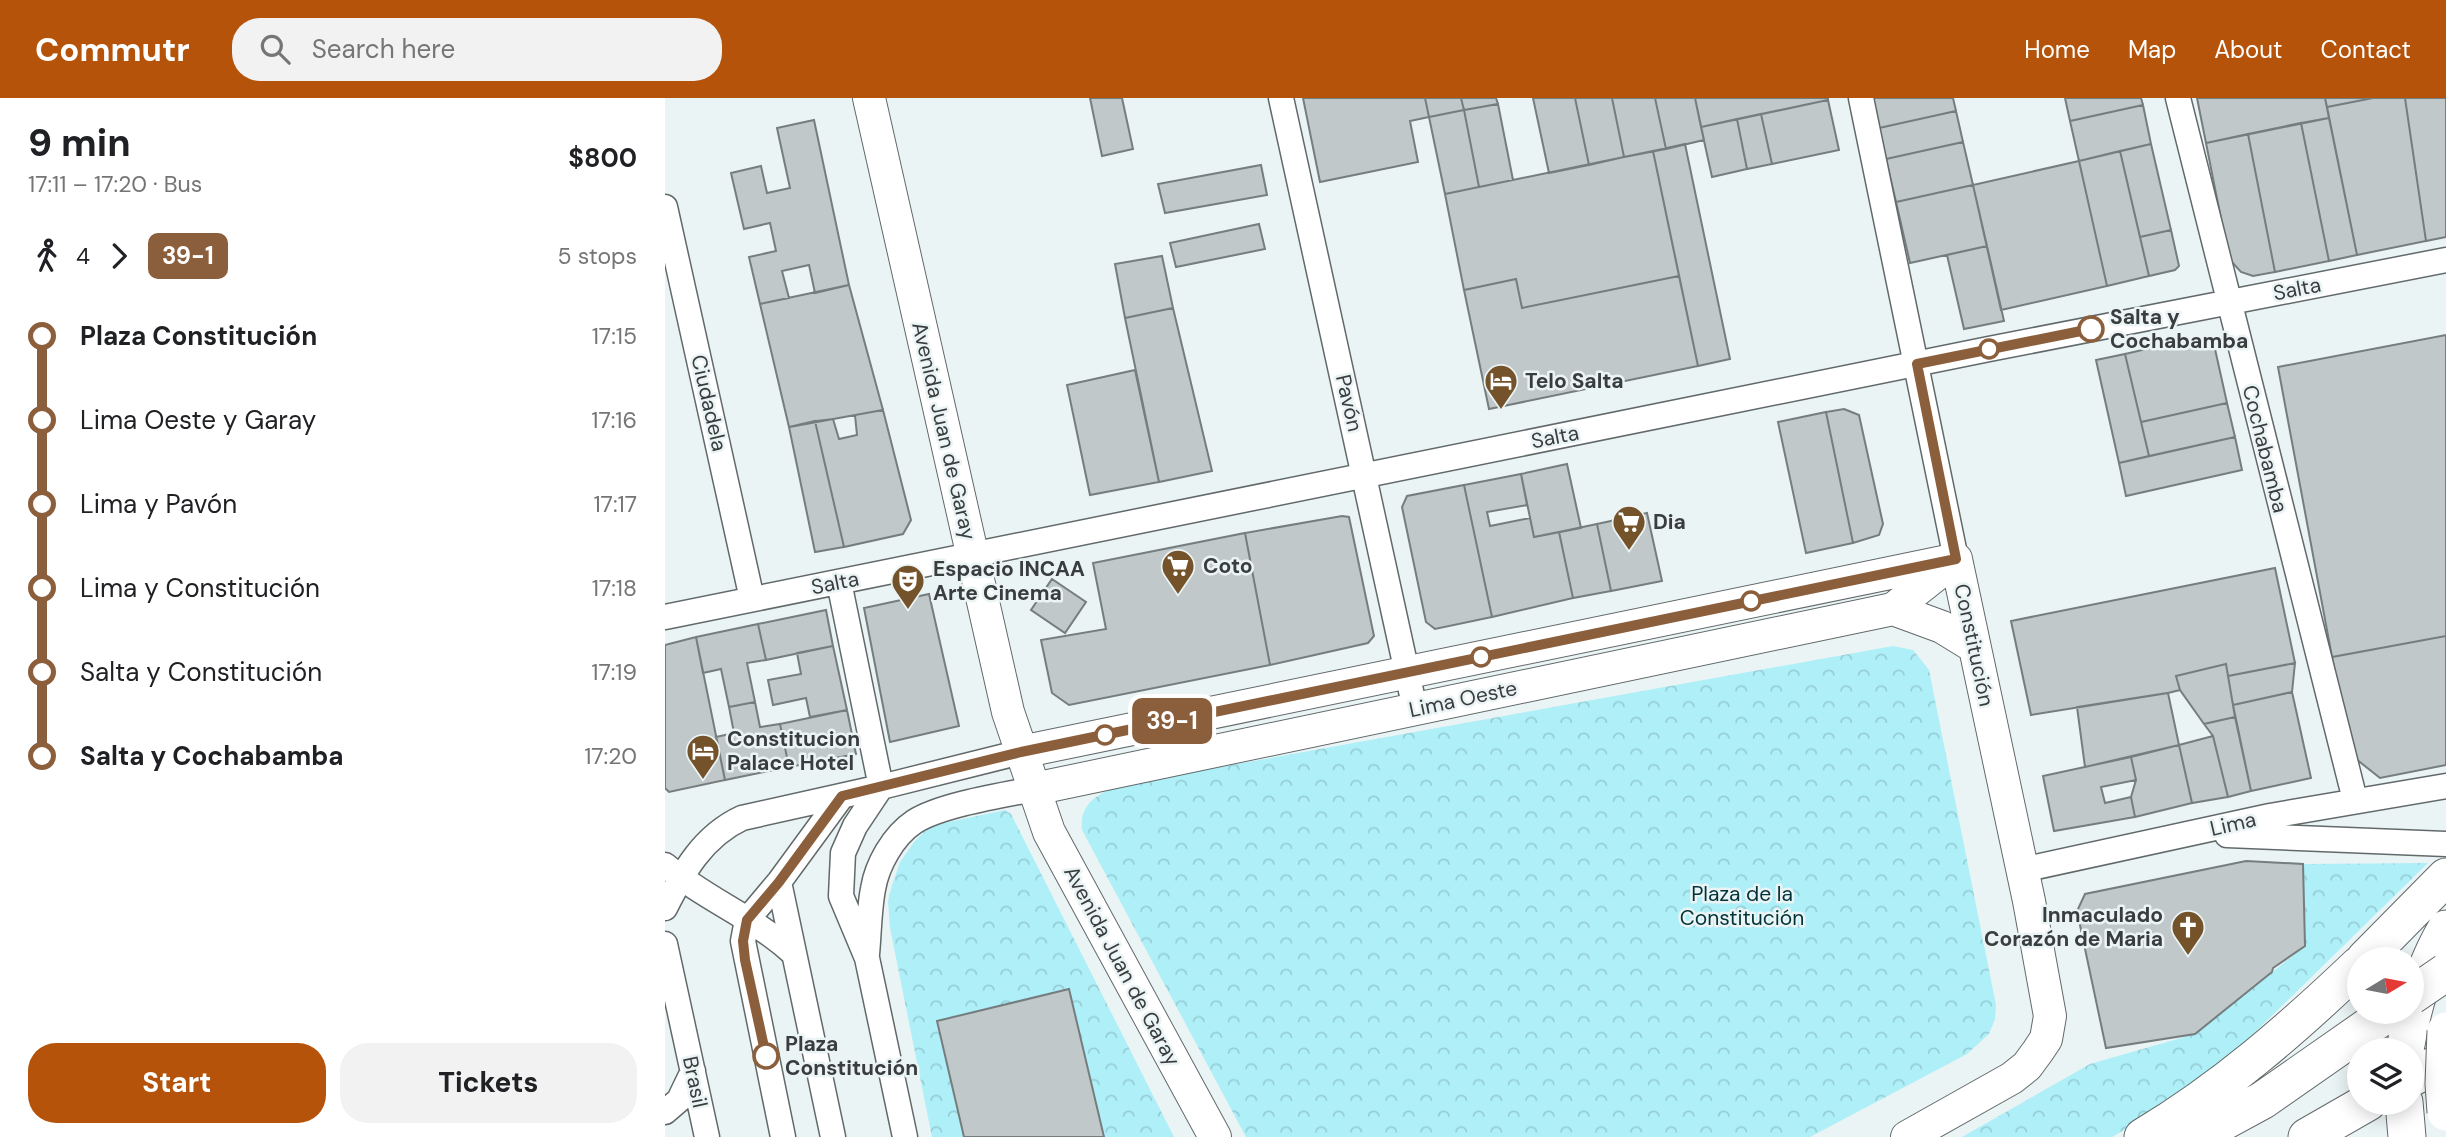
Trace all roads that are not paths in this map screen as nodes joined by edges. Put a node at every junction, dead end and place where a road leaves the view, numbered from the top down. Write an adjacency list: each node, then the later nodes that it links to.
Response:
1 (869, 98): 10 (main road, Avenida Juan de Garay)
2 (1281, 98): 9 (street, Pavón)
3 (1861, 98): 8 (street, Constitución)
4 (2178, 98): 7 (street, Cochabamba)
5 (665, 207): 13 (street, Ciudadela)
6 (2446, 260): 7 (street, Salta)
7 (2228, 302): 8 (street, Salta); 24 (street, Cochabamba)
8 (1917, 364): 9 (street, Salta); 11 (street, Constitución)
9 (1365, 475): 10 (street, Salta); 17 (street, Pavón)
10 (972, 556): 12 (street, Salta); 19 (main road, Avenida Juan de Garay)
11 (1956, 559): 14 (main road, Lima Oeste); 16 (main road, Constitución); 17 (main road, Lima Oeste)
12 (839, 582): 13 (street, Salta); 21 (street)
13 (752, 599): 15 (street, Salta)
14 (1892, 609): 16 (main road); 18 (main road, Lima Oeste)
15 (665, 617)
16 (1973, 646): 27 (main road, Constitución)
17 (1406, 672): 18 (street, Pavón); 19 (main road, Lima Oeste)
18 (1415, 709): 22 (main road, Lima Oeste)
19 (1021, 752): 21 (street, Lima Oeste); 22 (main road, Avenida Juan de Garay)
20 (2446, 786): 24 (street, Lima)
21 (881, 787): 23 (street, Lima Oeste); 37 (street)
22 (1034, 789): 37 (street); 56 (main road, Avenida Juan de Garay)
23 (842, 796): 28 (street, Lima Oeste); 30 (street)
24 (2355, 800): 25 (street, Lima)
25 (2187, 835): 26 (street); 27 (street, Lima)
26 (2446, 844)
27 (2022, 870): 57 (main road, Constitución)
28 (673, 872): 31 (street, Lima Oeste); 32 (street)
29 (2446, 877): 35 (highway)
30 (779, 882): 32 (street); 36 (street)
31 (665, 908)
32 (747, 920): 36 (street); 53 (street)
33 (2446, 929): 43 (highway)
34 (665, 944): 45 (street, Brasil)
35 (2377, 947)
36 (793, 953): 54 (street)
37 (867, 958): 55 (street)
38 (2446, 972): 40 (highway, bridge)
39 (2347, 976): 58 (highway)
40 (2424, 987)
41 (2372, 1024): 59 (highway)
42 (2446, 1031): 48 (highway, bridge)
43 (2407, 1038)
44 (2446, 1059): 46 (highway)
45 (692, 1071): 47 (street); 52 (street, Brasil)
46 (2424, 1071)
47 (665, 1112)
48 (2446, 1112)
49 (2347, 1114): 60 (highway)
50 (2405, 1115): 61 (highway)
51 (2446, 1126): 62 (highway)
52 (707, 1137)
53 (783, 1137)
54 (832, 1137)
55 (905, 1137)
56 (1215, 1137)
57 (1907, 1137)
58 (2143, 1137)
59 (2196, 1137)
60 (2307, 1137)
61 (2407, 1137)
62 (2426, 1137)

